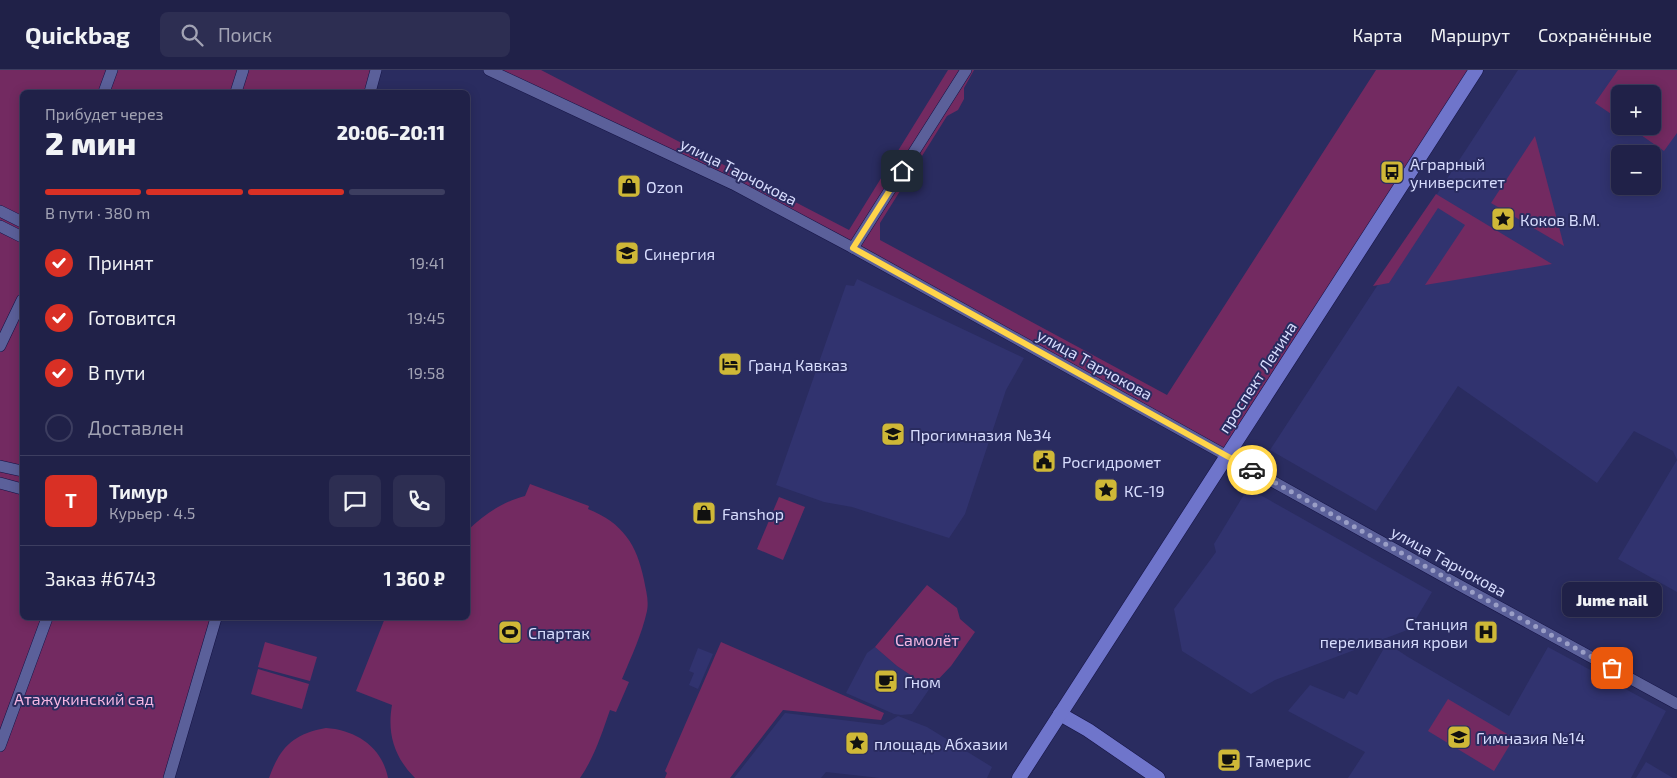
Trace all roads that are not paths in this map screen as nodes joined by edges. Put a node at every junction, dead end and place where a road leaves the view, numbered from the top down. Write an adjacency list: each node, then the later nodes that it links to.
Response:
1 (112, 70): 7 (street)
2 (243, 70): 8 (street)
3 (376, 70): 9 (street)
4 (489, 70): 14 (street, улица Тарчокова)
5 (966, 70): 14 (street)
6 (1476, 70): 17 (main road, проспект Ленина)
7 (105, 90)
8 (237, 90)
9 (371, 90)
10 (0, 212): 11 (street)
11 (20, 221)
12 (0, 226): 13 (street)
13 (20, 236)
14 (853, 248): 17 (street, улица Тарчокова)
15 (20, 304): 16 (street)
16 (0, 346)
17 (1227, 456): 24 (street, улица Тарчокова); 25 (main road, проспект Ленина)
18 (0, 466): 19 (street)
19 (20, 471)
20 (0, 483): 21 (street)
21 (20, 488)
22 (46, 620): 26 (street)
23 (215, 620): 27 (street)
24 (1677, 704)
25 (1060, 714): 28 (main road, проспект Ленина); 29 (main road)
26 (0, 746)
27 (169, 778)
28 (1019, 778)
29 (1158, 778)

